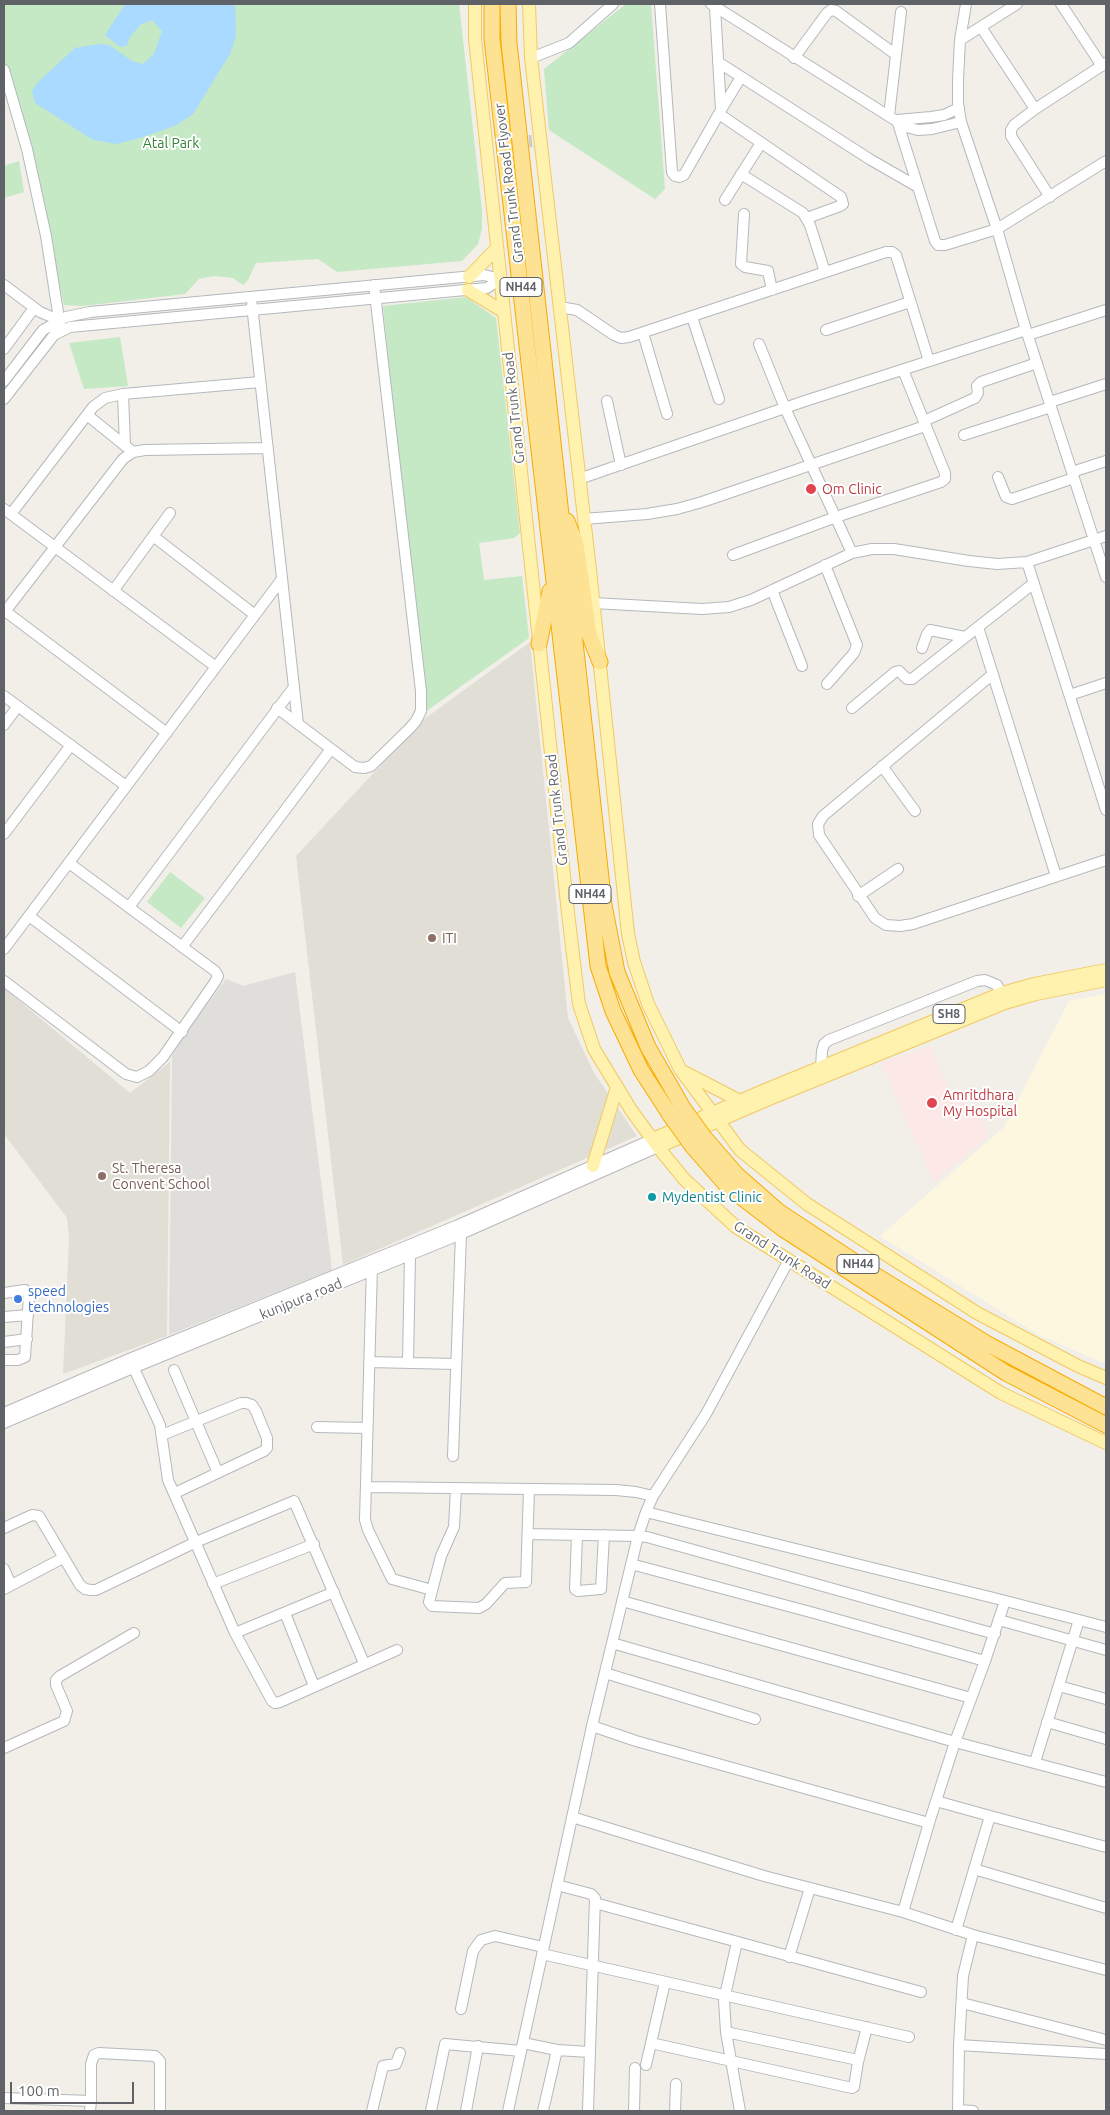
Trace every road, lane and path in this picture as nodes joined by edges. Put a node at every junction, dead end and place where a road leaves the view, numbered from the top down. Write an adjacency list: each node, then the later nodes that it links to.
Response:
1 (475, 4): 37 (main road, Grand Trunk Road)
2 (492, 4): 98 (highway, Grand Trunk Road Flyover / NH44)
3 (508, 4): 85 (highway, NH44)
4 (529, 4): 15 (main road)
5 (613, 4): 15 (street)
6 (660, 4): 23 (street)
7 (966, 4): 13 (street)
8 (1017, 4): 12 (street)
9 (1061, 4): 18 (street)
10 (712, 5): 16 (street); 17 (street)
11 (900, 12): 14 (street)
12 (981, 27): 13 (street); 22 (street)
13 (960, 40): 21 (street)
14 (895, 54): 16 (street); 25 (street)
15 (531, 58): 48 (main road)
16 (794, 58): 25 (street)
17 (718, 62): 20 (street); 23 (street)
18 (1104, 64): 22 (street)
19 (5, 75): 54 (street)
20 (741, 77): 23 (street); 31 (street)
21 (959, 108): 24 (street); 26 (street)
22 (1035, 109): 32 (street)
23 (720, 112): 28 (street)
24 (944, 114): 25 (street); 27 (street)
25 (893, 118): 27 (street); 31 (street)
26 (961, 122): 27 (street); 36 (street)
27 (945, 126)
28 (761, 143): 30 (street); 35 (street)
29 (1106, 162): 32 (street)
30 (742, 174): 33 (street); 35 (street)
31 (918, 187): 36 (street)
32 (1050, 197): 36 (street)
33 (725, 200)
34 (744, 214): 44 (street)
35 (807, 218): 38 (street)
36 (997, 230): 58 (street)
37 (497, 248): 39 (main road); 40 (main road, Grand Trunk Road)
38 (825, 272): 44 (street); 47 (street)
39 (469, 276): 40 (street); 41 (street)
40 (500, 279): 43 (street); 52 (main road, Grand Trunk Road)
41 (374, 285): 45 (street); 46 (street)
42 (4, 286): 49 (street)
43 (468, 290): 46 (street); 52 (main road)
44 (772, 290): 53 (street)
45 (251, 297): 50 (street); 54 (street)
46 (376, 299): 50 (street); 127 (street)
47 (910, 302): 55 (street); 61 (street)
48 (560, 307): 57 (street); 84 (main road)
49 (34, 308): 54 (street); 60 (street)
50 (252, 310): 56 (street); 65 (street)
51 (1106, 310): 58 (street)
52 (504, 312): 109 (main road, Grand Trunk Road)
53 (692, 317): 57 (street); 69 (street)
54 (59, 320): 56 (street); 64 (street)
55 (826, 330)
56 (62, 331): 68 (street)
57 (643, 333): 73 (street)
58 (1027, 333): 61 (street); 62 (street)
59 (759, 344): 72 (street)
60 (4, 349)
61 (929, 361): 63 (street)
62 (1037, 363): 71 (street); 75 (street)
63 (903, 370): 72 (street); 75 (street)
64 (4, 382)
65 (260, 382): 67 (street); 77 (street)
66 (1106, 384): 71 (street)
67 (123, 394): 74 (street); 78 (street)
68 (4, 399)
69 (719, 399)
70 (608, 401): 81 (street)
71 (1050, 405): 76 (street); 82 (street)
72 (785, 408): 80 (street); 81 (street)
73 (668, 414)
74 (87, 415): 78 (street); 86 (street)
75 (924, 424): 80 (street); 88 (street)
76 (964, 435)
77 (268, 448): 78 (street); 100 (street)
78 (129, 449): 93 (street)
79 (1106, 461): 82 (street)
80 (812, 464): 88 (street); 89 (street)
81 (622, 465): 84 (street)
82 (1073, 475): 83 (street); 92 (street)
83 (998, 477)
84 (579, 479): 89 (main road)
85 (560, 508): 111 (highway); 151 (highway, NH44)
86 (7, 512): 93 (street)
87 (170, 513): 90 (street)
88 (836, 517): 94 (street); 95 (street)
89 (584, 519): 104 (main road)
90 (153, 536): 103 (street); 106 (street)
91 (1106, 536): 92 (street)
92 (1094, 540): 96 (street); 99 (street)
93 (54, 546): 103 (street); 105 (street)
94 (852, 552): 96 (street); 97 (street)
95 (733, 555)
96 (1027, 562): 101 (street)
97 (825, 564): 102 (street); 116 (street)
98 (553, 570): 109 (highway); 151 (highway, NH44)
99 (1106, 577)
100 (282, 580): 106 (street); 117 (street)
101 (1034, 583): 107 (street); 118 (street)
102 (772, 590): 104 (street); 112 (street)
103 (113, 591): 113 (street)
104 (593, 603): 111 (main road)
105 (4, 612): 125 (street)
106 (256, 615): 113 (street)
107 (978, 627): 108 (street); 114 (street)
108 (965, 637): 110 (street); 122 (street)
109 (539, 644): 149 (main road, Grand Trunk Road)
110 (922, 648)
111 (600, 662): 148 (main road)
112 (802, 666)
113 (216, 667): 125 (street)
114 (993, 674): 128 (street); 136 (street)
115 (1106, 683): 118 (street)
116 (827, 684)
117 (294, 687): 121 (street); 123 (street)
118 (1070, 695): 130 (street)
119 (4, 696): 120 (street)
120 (18, 706): 124 (street); 126 (street)
121 (277, 708): 123 (street); 138 (street)
122 (852, 708)
123 (298, 724): 127 (street)
124 (4, 725)
125 (167, 733): 129 (street)
126 (71, 745): 129 (street); 132 (street)
127 (331, 749): 140 (street)
128 (882, 766): 131 (street); 137 (street)
129 (126, 786): 134 (street)
130 (1106, 810)
131 (915, 811)
132 (4, 834)
133 (1106, 860): 136 (street)
134 (69, 863): 138 (street); 139 (street)
135 (898, 869): 137 (street)
136 (1056, 876): 137 (street)
137 (858, 896)
138 (129, 907): 140 (street)
139 (29, 916): 141 (street); 146 (street)
140 (182, 947): 146 (street)
141 (4, 949)
142 (1106, 970): 145 (main road, SH8)
143 (1106, 980): 145 (main road, SH8)
144 (4, 981): 146 (street)
145 (1004, 998): 147 (main road, SH8); 147 (street); 152 (main road, SH8)
146 (182, 1032)
147 (821, 1066): 150 (main road, SH8)
148 (680, 1069): 150 (main road); 152 (main road)
149 (617, 1087): 154 (main road, Grand Trunk Road); 155 (main road)
150 (740, 1100): 152 (main road, SH8)
151 (676, 1111): 153 (highway, NH44, bridge)
152 (714, 1117): 154 (main road, SH8); 172 (main road)
153 (698, 1142): 173 (highway, NH44); 177 (highway, NH44)
154 (655, 1143): 155 (street, kunjpura road); 159 (main road, Grand Trunk Road)
155 (595, 1170): 156 (street, kunjpura road)
156 (487, 1218): 157 (street, kunjpura road); 160 (street, kunjpura road)
157 (461, 1234): 158 (street, kunjpura road); 170 (street)
158 (410, 1255): 160 (street, kunjpura road); 168 (street)
159 (789, 1260): 181 (main road, Grand Trunk Road); 188 (street)
160 (372, 1265): 167 (street); 169 (street, kunjpura road)
161 (4, 1293): 162 (street)
162 (28, 1315): 163 (street); 164 (street)
163 (4, 1317)
164 (27, 1339): 165 (street); 166 (street)
165 (4, 1342)
166 (4, 1360)
167 (369, 1362): 168 (street); 179 (street)
168 (408, 1363): 170 (street)
169 (131, 1364): 174 (street, kunjpura road); 176 (street, kunjpura road); 180 (street)
170 (456, 1364): 182 (street)
171 (174, 1370): 175 (street)
172 (1106, 1378)
173 (1106, 1406)
174 (4, 1413)
175 (196, 1422): 180 (street); 183 (street); 183 (street)
176 (4, 1423)
177 (1106, 1425)
178 (317, 1427): 179 (street)
179 (367, 1428): 184 (street)
180 (162, 1435): 187 (street)
181 (1106, 1443)
182 (453, 1456)
183 (218, 1473): 187 (street)
184 (366, 1487): 185 (street); 202 (street)
185 (456, 1488): 186 (street); 202 (street)
186 (529, 1489): 188 (street); 191 (street)
187 (174, 1493): 195 (street)
188 (653, 1496): 189 (street)
189 (646, 1512): 194 (street); 204 (street)
190 (4, 1528): 197 (street)
191 (528, 1534): 192 (street); 202 (street)
192 (577, 1535): 193 (street); 193 (street)
193 (604, 1536): 194 (street)
194 (638, 1536): 198 (street); 212 (street)
195 (196, 1542): 196 (street); 197 (street); 200 (street)
196 (314, 1544): 200 (street); 203 (street)
197 (63, 1558): 201 (street)
198 (631, 1564): 205 (street); 217 (street)
199 (4, 1569): 201 (street)
200 (213, 1584): 211 (street)
201 (8, 1587)
202 (432, 1590)
203 (334, 1592): 206 (street); 218 (street)
204 (1005, 1600): 207 (street); 208 (street)
205 (622, 1601): 214 (street); 222 (street)
206 (285, 1613): 211 (street); 220 (street)
207 (999, 1620): 212 (street); 213 (street)
208 (1079, 1620): 209 (street); 213 (street)
209 (1106, 1627)
210 (134, 1633): 229 (street)
211 (235, 1633): 220 (street)
212 (994, 1634): 217 (street)
213 (1073, 1642): 216 (street); 221 (street)
214 (612, 1643): 219 (street); 228 (street)
215 (398, 1650): 218 (street)
216 (1106, 1650)
217 (985, 1661): 222 (street)
218 (364, 1663): 220 (street)
219 (605, 1673): 224 (street); 226 (street)
220 (314, 1686)
221 (1058, 1686): 223 (street); 225 (street)
222 (971, 1698): 228 (street)
223 (1106, 1699)
224 (755, 1719)
225 (1047, 1722): 227 (street); 230 (street)
226 (592, 1726): 234 (street); 235 (street)
227 (1106, 1739)
228 (955, 1742): 230 (street); 232 (street)
229 (4, 1748)
230 (1034, 1762): 231 (street)
231 (1106, 1782)
232 (936, 1801): 233 (street); 235 (street)
233 (990, 1816): 236 (street); 237 (street)
234 (572, 1817): 238 (street); 239 (street)
235 (929, 1823): 242 (street)
236 (1106, 1848)
237 (974, 1869): 241 (street); 243 (street)
238 (557, 1885): 240 (street); 246 (street)
239 (810, 1888): 242 (street); 247 (street)
240 (595, 1903): 245 (street); 248 (street)
241 (1106, 1908)
242 (903, 1912): 243 (street)
243 (956, 1930): 244 (street)
244 (973, 1935): 249 (street); 253 (street)
245 (737, 1942): 247 (street); 252 (street)
246 (543, 1951): 248 (street); 254 (street); 262 (street)
247 (789, 1957): 251 (street)
248 (593, 1965): 250 (street); 264 (street)
249 (1106, 1970)
250 (665, 1982): 252 (street); 259 (street)
251 (921, 1992)
252 (724, 1996): 255 (street); 256 (street)
253 (962, 2003): 258 (street); 260 (street)
254 (462, 2009)
255 (867, 2028): 257 (street); 267 (street)
256 (726, 2032): 267 (street); 268 (street)
257 (909, 2037)
258 (1106, 2040)
259 (651, 2043): 268 (street); 269 (street)
260 (959, 2045): 266 (street); 284 (street)
261 (478, 2046): 262 (street); 276 (street); 277 (street)
262 (522, 2047): 263 (street); 278 (street)
263 (557, 2050): 264 (street); 279 (street)
264 (588, 2052): 280 (street)
265 (400, 2053): 275 (street)
266 (1106, 2054)
267 (858, 2060): 268 (street)
268 (732, 2061): 283 (street)
269 (646, 2066)
270 (635, 2068): 281 (street)
271 (676, 2084): 282 (street)
272 (4, 2098): 273 (street)
273 (90, 2106): 274 (street)
274 (160, 2111)
275 (372, 2111)
276 (431, 2111)
277 (466, 2111)
278 (508, 2111)
279 (543, 2111)
280 (588, 2111)
281 (634, 2111)
282 (675, 2111)
283 (740, 2111)
284 (958, 2111): 285 (street)
285 (973, 2111)

